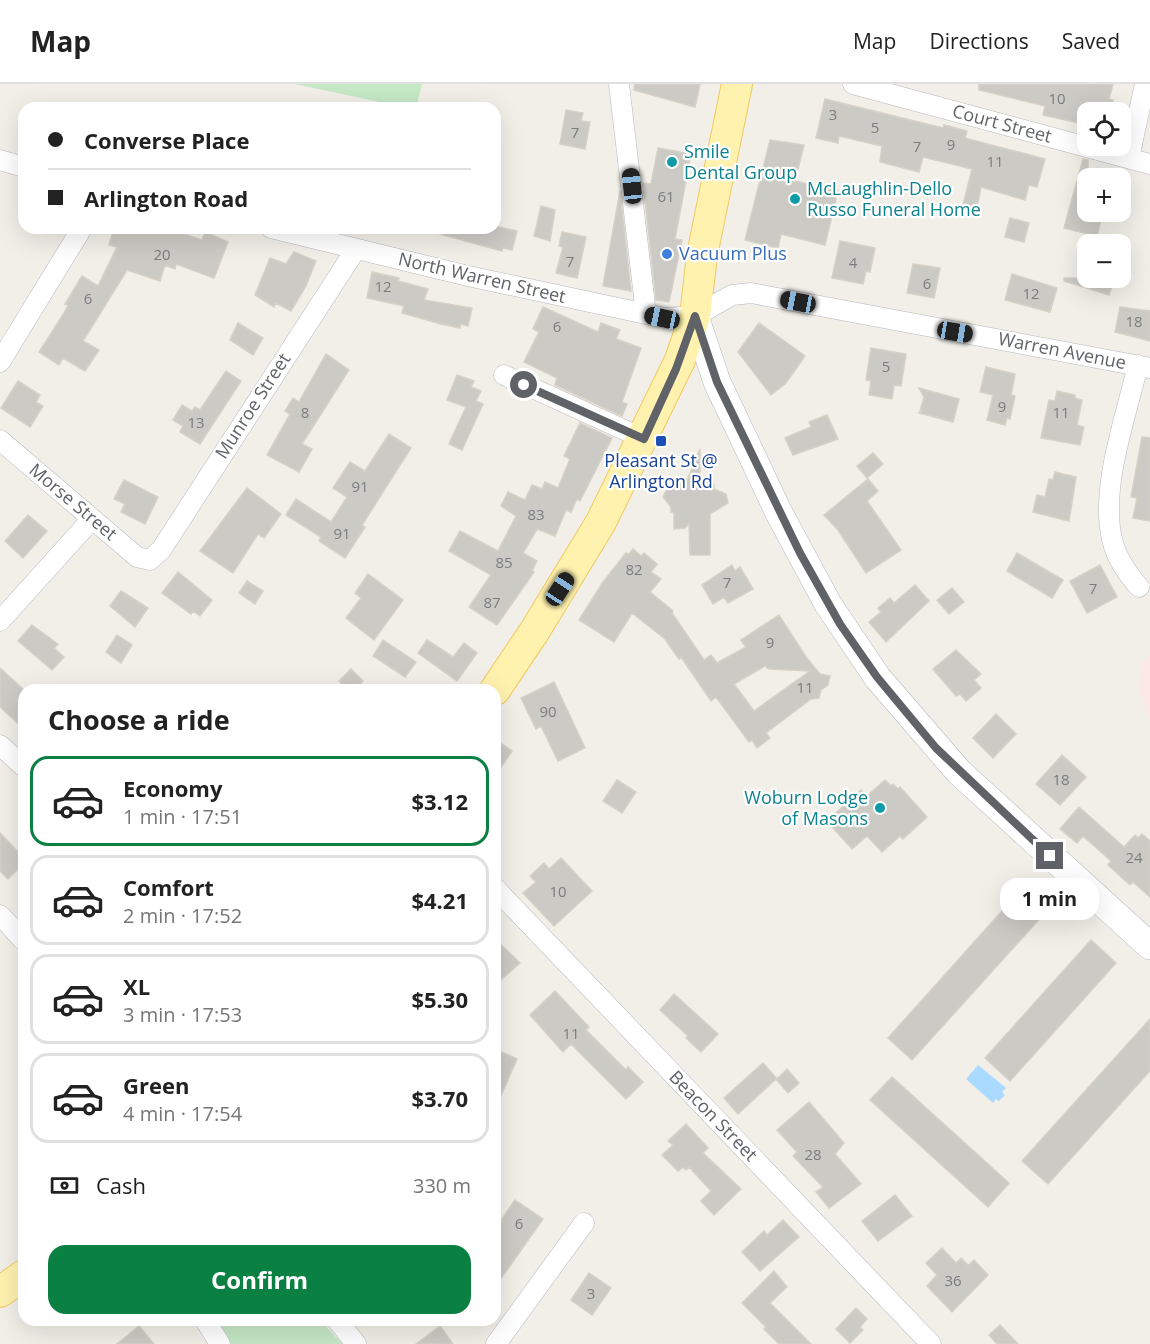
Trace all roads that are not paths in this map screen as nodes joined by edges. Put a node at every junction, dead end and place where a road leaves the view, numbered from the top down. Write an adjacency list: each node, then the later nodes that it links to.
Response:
1 (619, 84): 12 (street)
2 (737, 84): 13 (main road)
3 (853, 84): 5 (street, Court Street)
4 (1145, 84): 5 (street)
5 (1129, 158): 7 (street, Court Street)
6 (0, 160): 8 (street)
7 (1150, 164)
8 (18, 165)
9 (78, 234): 14 (street)
10 (295, 234): 11 (street, North Warren Street)
11 (356, 249): 12 (street, North Warren Street); 20 (street, Munroe Street)
12 (646, 314): 13 (street, North Warren Street)
13 (695, 316): 15 (street, Warren Avenue); 17 (main road); 29 (street)
14 (0, 362)
15 (1144, 367): 21 (street)
16 (504, 375): 17 (street)
17 (644, 439): 23 (main road)
18 (0, 440): 19 (street, Morse Street)
19 (92, 519): 20 (street, Morse Street); 22 (street)
20 (147, 561)
21 (1139, 587)
22 (0, 621)
23 (499, 684)
24 (0, 746): 25 (street)
25 (18, 761)
26 (501, 894): 38 (street, Beacon Street)
27 (0, 915): 28 (street)
28 (18, 934)
29 (1150, 946)
30 (584, 1223): 37 (street)
31 (18, 1279): 32 (main road)
32 (0, 1292)
33 (209, 1326): 35 (street)
34 (342, 1326): 36 (street)
35 (220, 1344)
36 (356, 1344)
37 (496, 1344)
38 (931, 1344)

